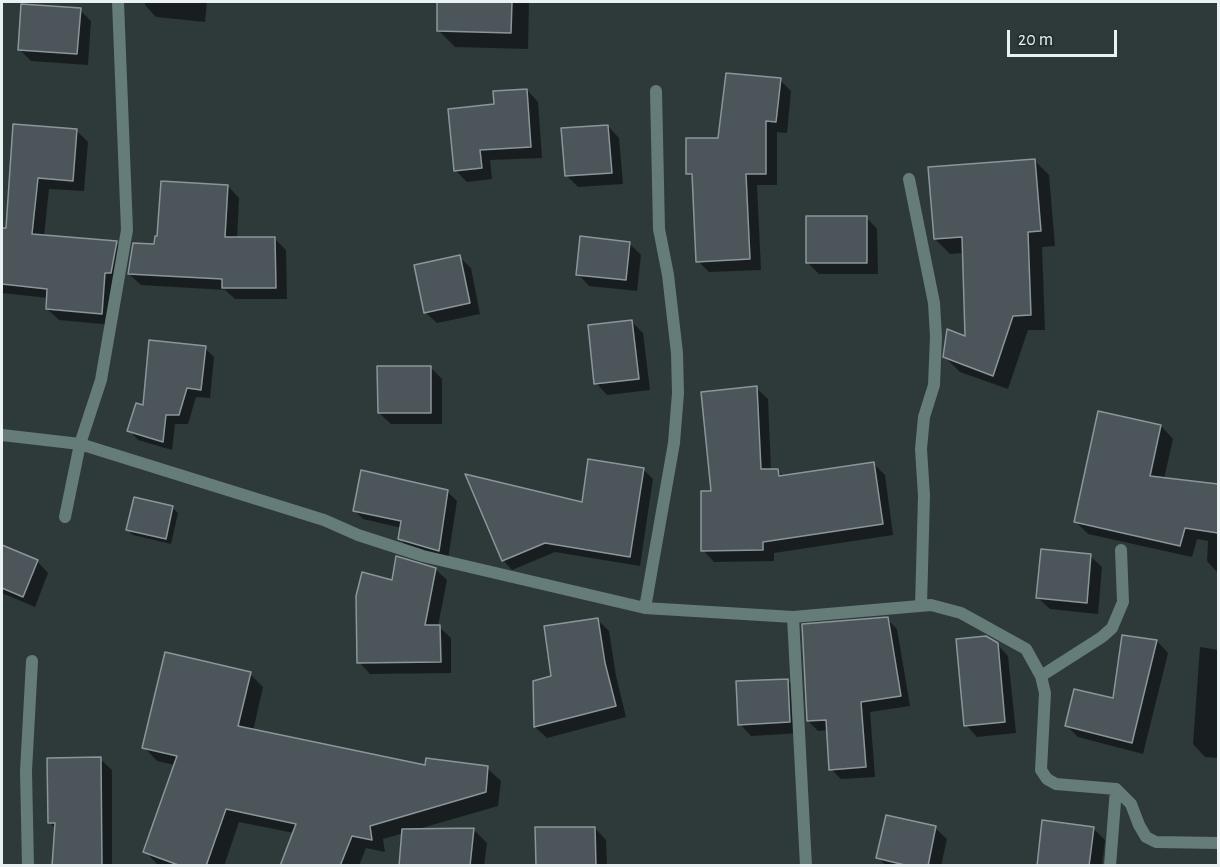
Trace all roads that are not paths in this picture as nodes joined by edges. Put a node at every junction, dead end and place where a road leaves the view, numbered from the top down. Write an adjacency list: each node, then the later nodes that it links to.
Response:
1 (118, 2): 5 (street)
2 (656, 91): 9 (street)
3 (909, 178): 8 (street)
4 (2, 435): 5 (street)
5 (80, 444): 6 (street); 9 (street)
6 (65, 517)
7 (1121, 550): 12 (street)
8 (921, 606): 10 (street); 12 (street)
9 (645, 608): 10 (street)
10 (793, 617): 16 (street)
11 (32, 661): 15 (street)
12 (1041, 676): 13 (street)
13 (1116, 789): 14 (street); 17 (street)
14 (1218, 843)
15 (28, 866)
16 (806, 866)
17 (1110, 866)

